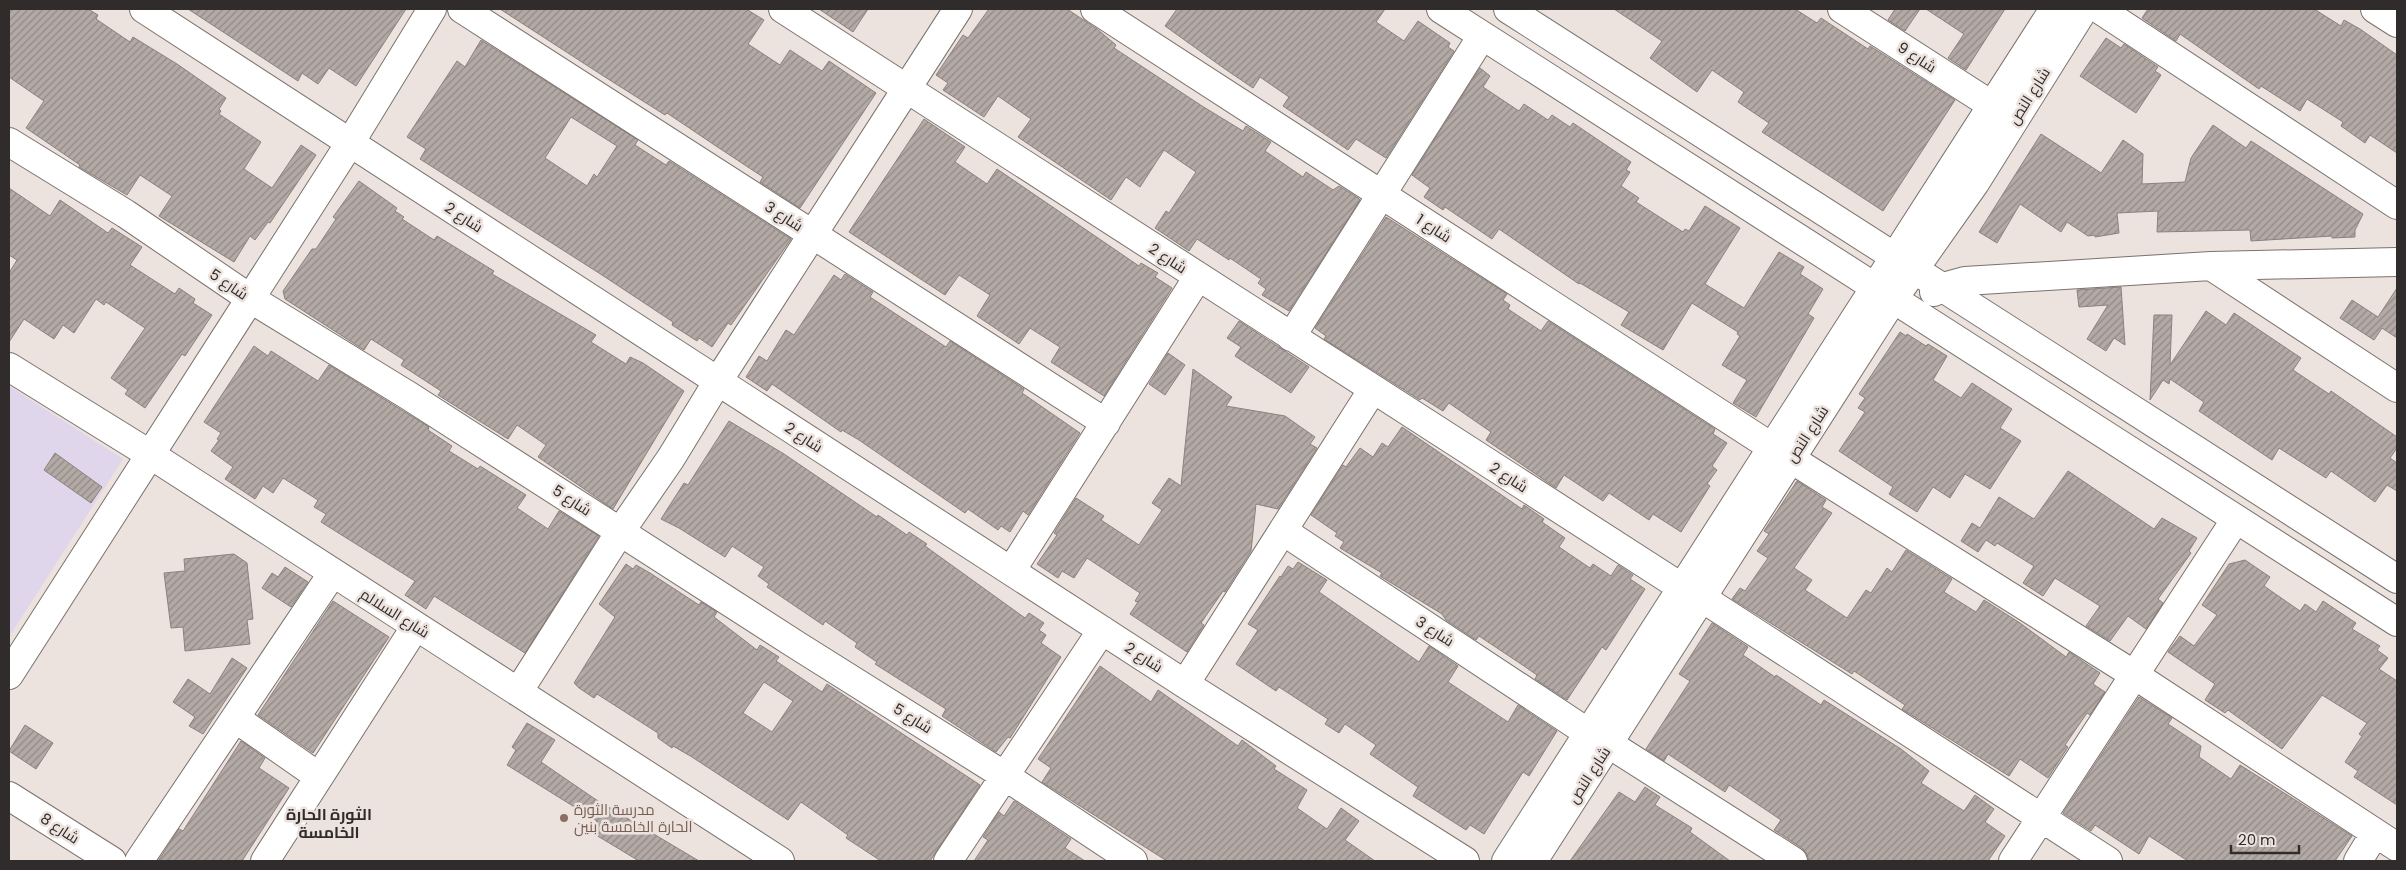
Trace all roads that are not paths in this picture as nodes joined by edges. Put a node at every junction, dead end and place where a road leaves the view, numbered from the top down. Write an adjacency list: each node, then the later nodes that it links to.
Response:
1 (144, 9): 19 (street, شارع 2)
2 (432, 9): 19 (street)
3 (462, 9): 22 (street, شارع 3)
4 (783, 9): 16 (street, شارع 2)
5 (958, 9): 16 (street)
6 (1095, 9): 20 (street, شارع 1)
7 (1441, 9): 15 (street)
8 (1508, 9): 24 (street)
9 (1842, 9): 17 (street, شارع 9)
10 (2054, 9): 17 (street, شارع النص)
11 (2084, 9): 24 (street, شارع النص)
12 (2099, 9): 21 (street)
13 (2375, 9): 14 (street)
14 (2397, 23)
15 (1482, 36): 20 (street); 29 (street)
16 (906, 89): 22 (street); 26 (street, شارع 2)
17 (1993, 106): 24 (street, شارع النص)
18 (9, 142): 28 (street, شارع 5)
19 (350, 144): 28 (street); 32 (street, شارع 2)
20 (1380, 193): 30 (street); 36 (street, شارع 1)
21 (2397, 205)
22 (812, 234): 32 (street); 35 (street, شارع 3)
23 (2397, 262): 25 (street)
24 (1905, 263): 27 (street); 29 (street, شارع النص)
25 (2211, 266): 27 (street); 33 (street)
26 (1198, 277): 30 (street, شارع 2); 35 (street)
27 (1943, 287): 29 (street); 43 (street)
28 (251, 299): 37 (street); 40 (street, شارع 5)
29 (1894, 299): 36 (street, شارع النص); 38 (street)
30 (1291, 337): 34 (street, شارع 2)
31 (9, 367): 37 (street, شارع السلالم)
32 (718, 381): 40 (street); 41 (street, شارع 2)
33 (2397, 388)
34 (1372, 389): 39 (street); 44 (street, شارع 2)
35 (1106, 424): 41 (street)
36 (1782, 453): 44 (street, شارع النص); 48 (street, شارع 1)
37 (151, 455): 42 (street, شارع السلالم); 49 (street)
38 (2236, 519): 45 (street); 48 (street)
39 (1283, 531): 50 (street); 53 (street, شارع 3)
40 (620, 532): 51 (street); 55 (street, شارع 5)
41 (1011, 571): 47 (street, شارع 2)
42 (332, 574): 46 (street, شارع السلالم); 52 (street)
43 (2397, 579)
44 (1691, 593): 53 (street, شارع النص); 57 (street, شارع 2)
45 (2397, 622)
46 (416, 626): 51 (street, شارع السلالم); 54 (street)
47 (1102, 630): 50 (street, شارع 2); 55 (street)
48 (2133, 674): 57 (street); 58 (street, شارع 1)
49 (9, 675)
50 (1185, 684): 65 (street, شارع 2)
51 (518, 692): 62 (street, شارع السلالم)
52 (234, 718): 54 (street); 60 (street)
53 (1598, 738): 66 (street, شارع النص); 67 (street, شارع النص); 68 (street, شارع 3)
54 (318, 776): 61 (street)
55 (1005, 776): 63 (street); 64 (street, شارع 5)
56 (9, 796): 59 (street, شارع 8)
57 (2042, 818): 69 (street); 70 (street, شارع 2)
58 (2386, 840): 71 (street)
59 (112, 861)
60 (139, 861)
61 (265, 861)
62 (780, 861)
63 (948, 861)
64 (1133, 861)
65 (1465, 861)
66 (1506, 861)
67 (1533, 861)
68 (1793, 861)
69 (2013, 861)
70 (2108, 861)
71 (2358, 861)

